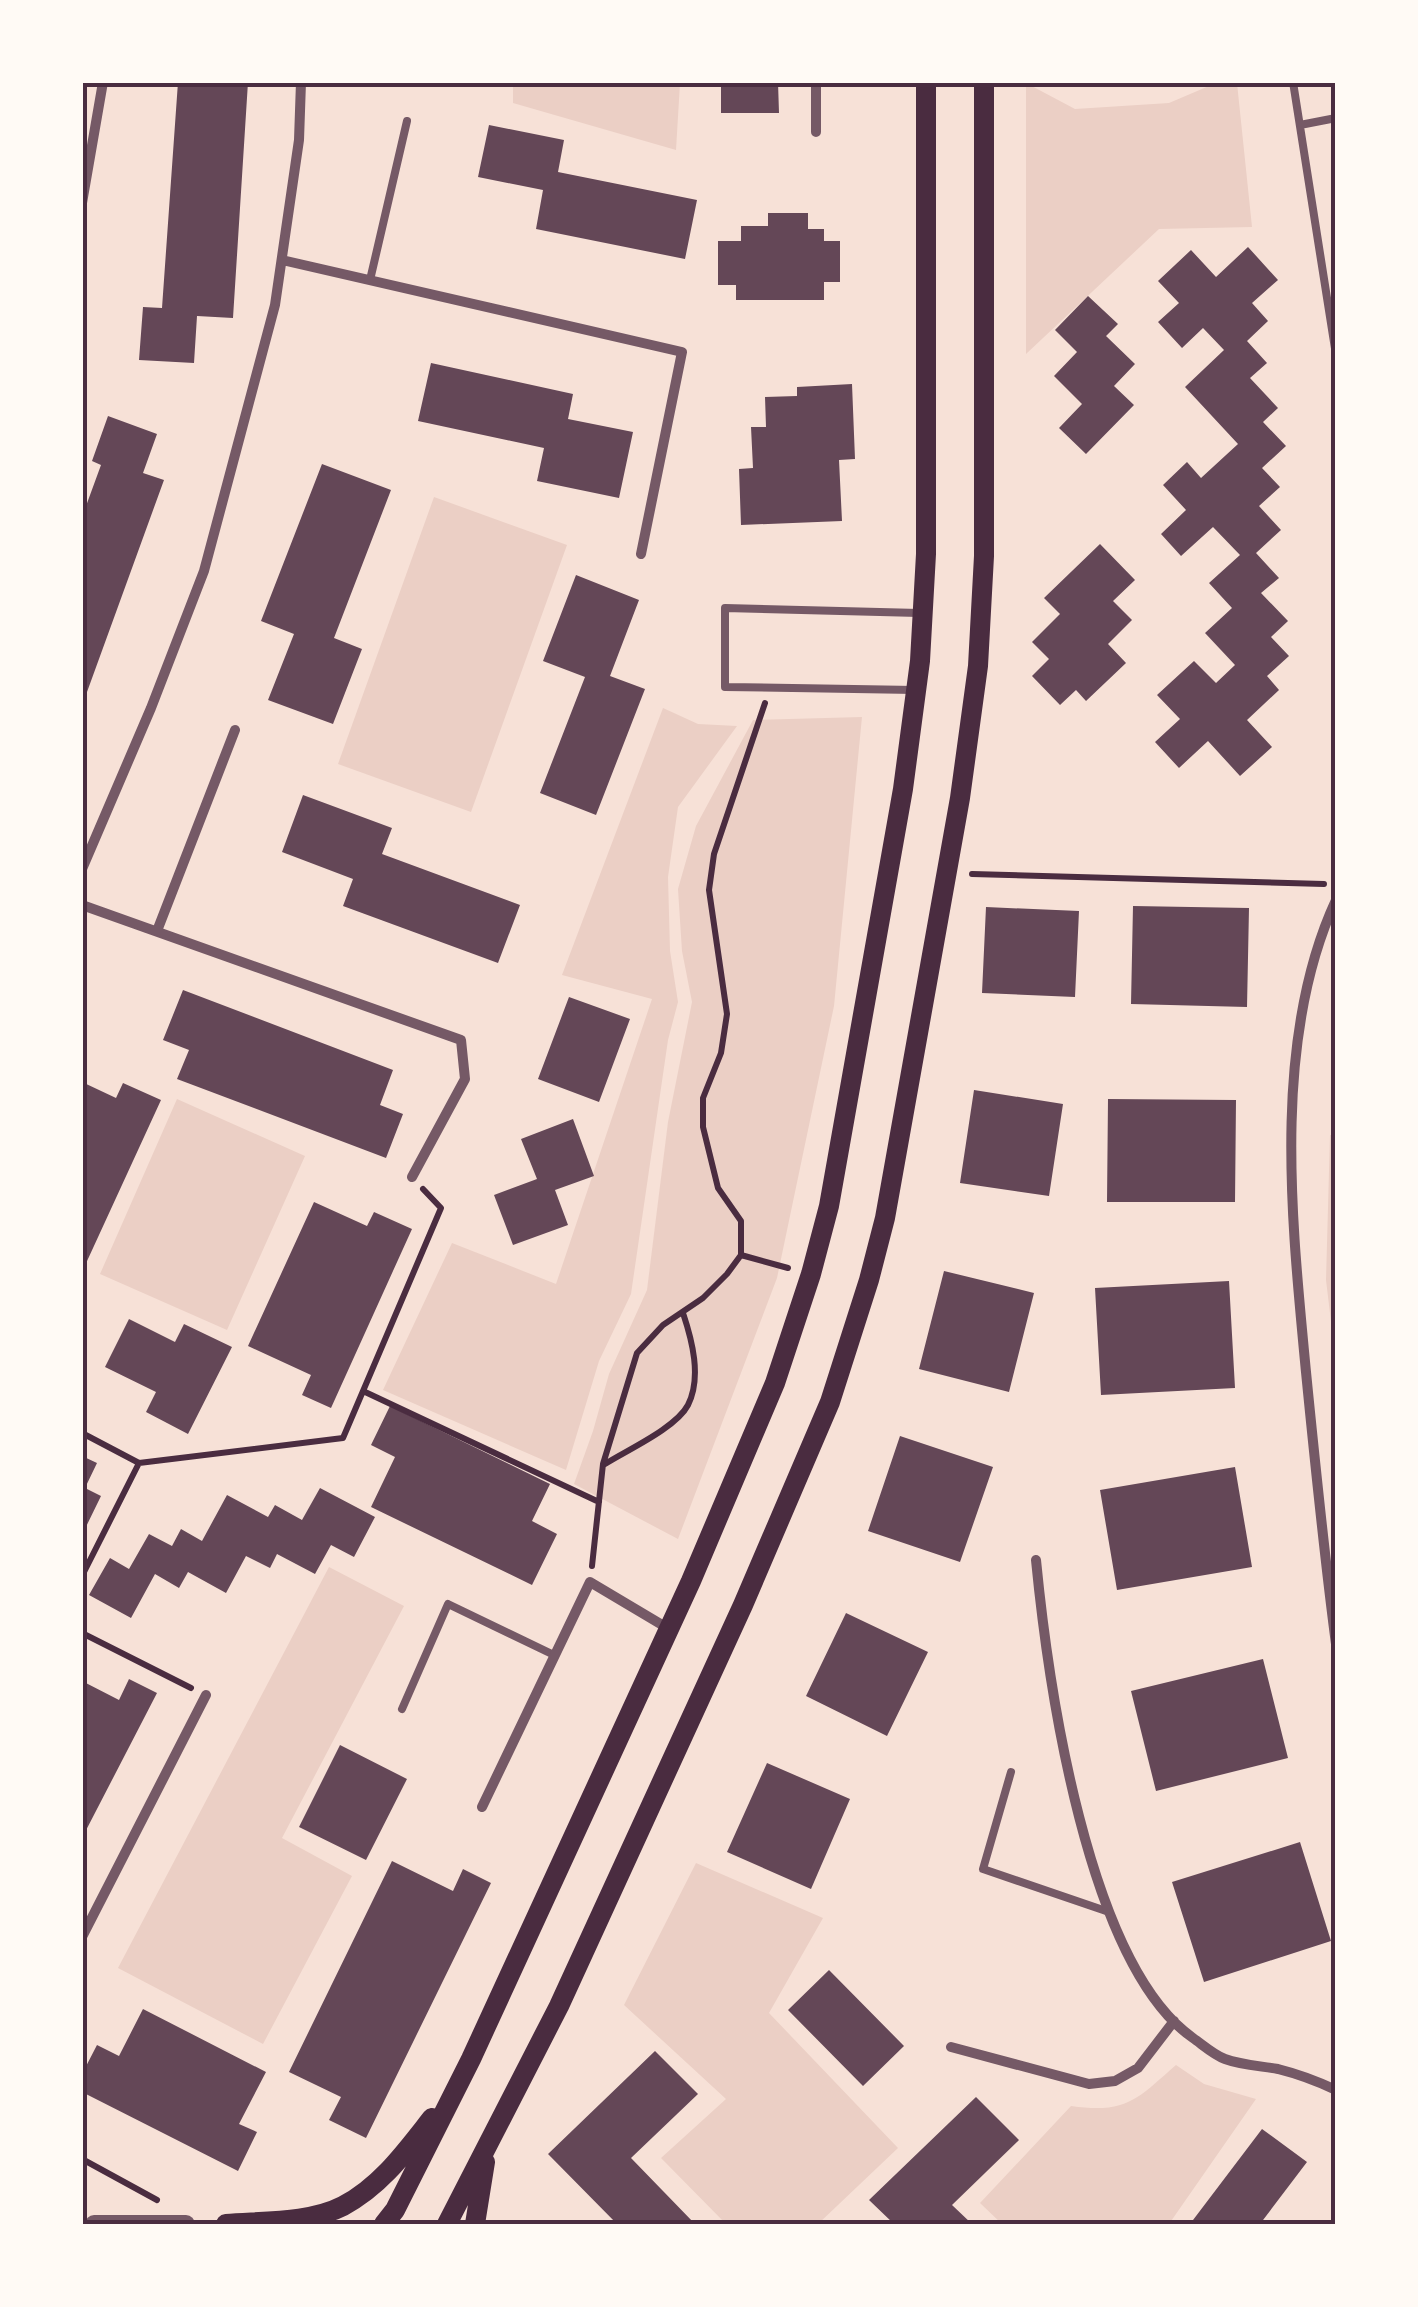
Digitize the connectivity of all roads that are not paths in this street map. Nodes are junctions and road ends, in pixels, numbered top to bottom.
1 (102, 82) edge
2 (301, 82) edge
3 (816, 82) edge
4 (926, 82) edge
5 (984, 82) edge
6 (1293, 82) edge
7 (1336, 118) edge
8 (407, 121) dead end
9 (1300, 125) junction
10 (816, 132) dead end
11 (82, 203) edge
12 (282, 260) junction
13 (370, 280) junction
14 (1336, 355) edge
15 (641, 554) dead end
16 (923, 613) junction
17 (917, 690) junction
18 (235, 730) dead end
19 (82, 869) edge
20 (1336, 900) edge
21 (82, 905) edge
22 (1331, 929) edge
23 (157, 931) junction
24 (412, 1177) road end
25 (1036, 1560) dead end
26 (669, 1629) junction
27 (1336, 1644) edge
28 (554, 1655) junction
29 (206, 1695) road end
30 (402, 1709) dead end
31 (1011, 1772) dead end
32 (482, 1807) dead end
33 (1109, 1912) junction
34 (82, 1938) edge
35 (1174, 2021) junction
36 (951, 2047) dead end
37 (458, 2085) junction
38 (1336, 2090) edge
39 (488, 2146) junction
40 (94, 2224) edge
41 (186, 2224) edge
42 (226, 2224) edge
43 (384, 2224) edge
44 (448, 2224) edge
45 (475, 2224) edge

1 - 11 street
2 - 12 street
3 - 10 street
4 - 16 main road
5 - 39 main road
6 - 9 lane
7 - 9 lane
8 - 13 lane
9 - 14 lane
12 - 13 street
12 - 19 street
13 - 15 street
16 - 17 main road
16 - 17 lane
17 - 26 main road
18 - 23 street
20 - 22 street
21 - 23 street
22 - 27 street
23 - 24 street
25 - 33 street
26 - 28 street
26 - 37 main road
28 - 30 lane
28 - 32 street
29 - 34 street
31 - 33 lane
33 - 35 street
35 - 36 street
35 - 38 street
37 - 42 main road
37 - 43 main road
39 - 44 main road
39 - 45 main road
40 - 41 street

